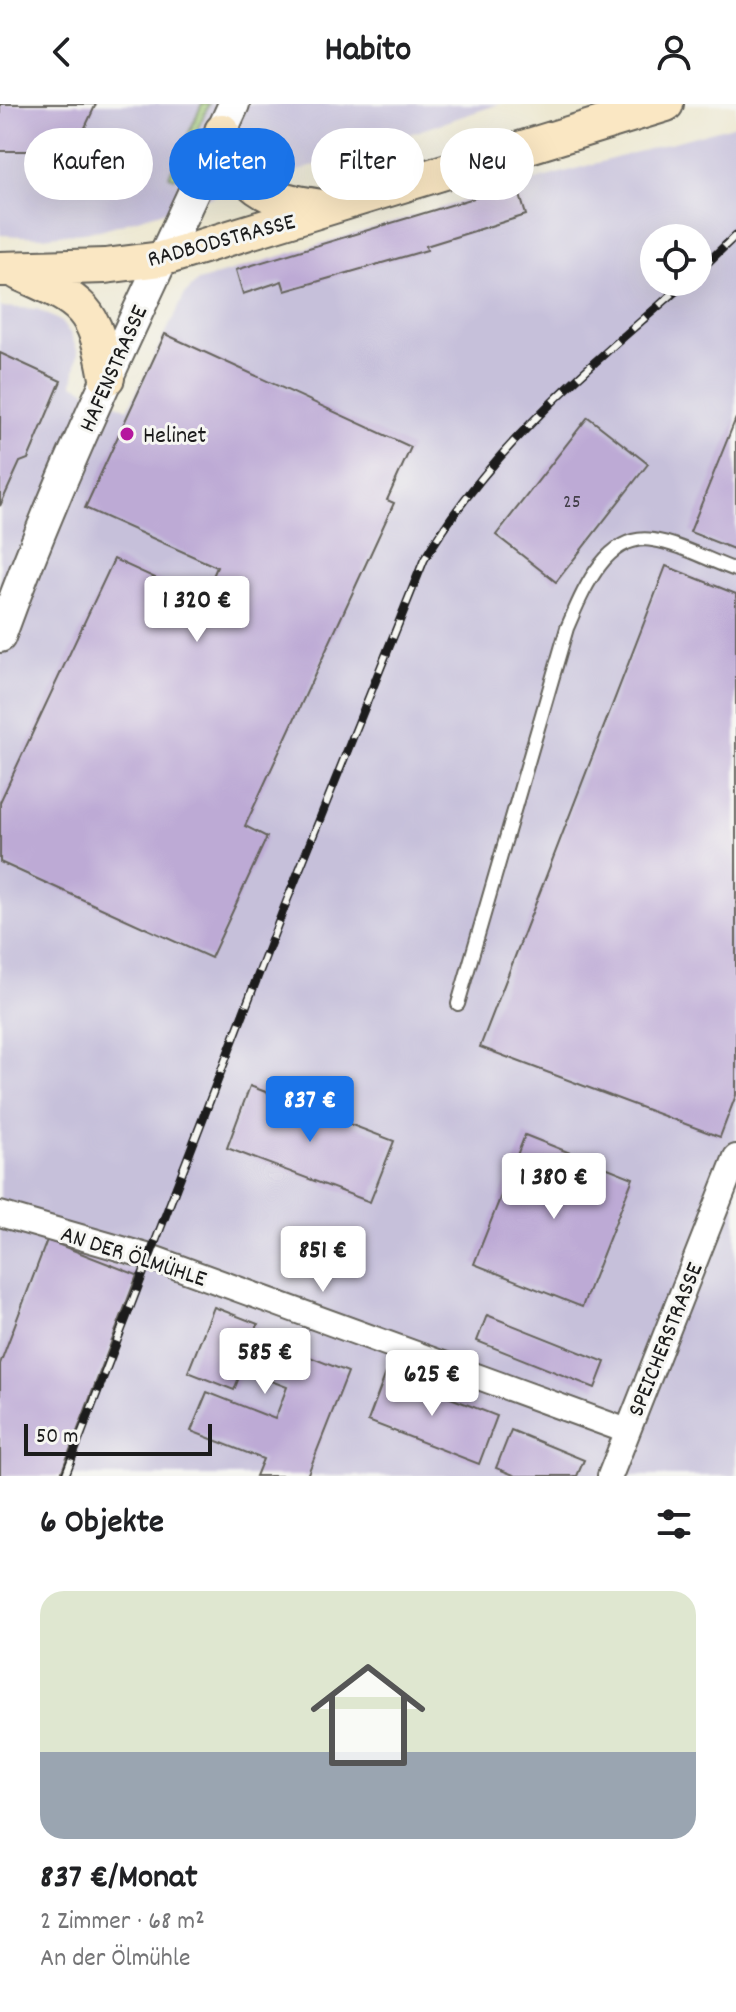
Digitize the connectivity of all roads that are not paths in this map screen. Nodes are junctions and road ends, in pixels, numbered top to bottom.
1 (666, 104) edge
2 (228, 118) edge
3 (331, 208) junction
4 (161, 259) junction
5 (6, 269) edge
6 (107, 378) junction
7 (736, 570) edge
8 (0, 637) edge
9 (458, 1004) dead end
10 (736, 1157) edge
11 (0, 1214) edge
12 (627, 1431) junction
13 (610, 1476) edge

1 - 3 main road, RADBODSTRASSE
2 - 3 main road
2 - 4 street, HAFENSTRASSE
3 - 4 main road, RADBODSTRASSE
4 - 5 main road, RADBODSTRASSE
4 - 6 street, HAFENSTRASSE
5 - 6 main road
6 - 8 street, HAFENSTRASSE
7 - 9 lane
10 - 12 street, SPEICHERSTRASSE
11 - 12 street, AN DER ÖLMÜHLE
12 - 13 street, SPEICHERSTRASSE

